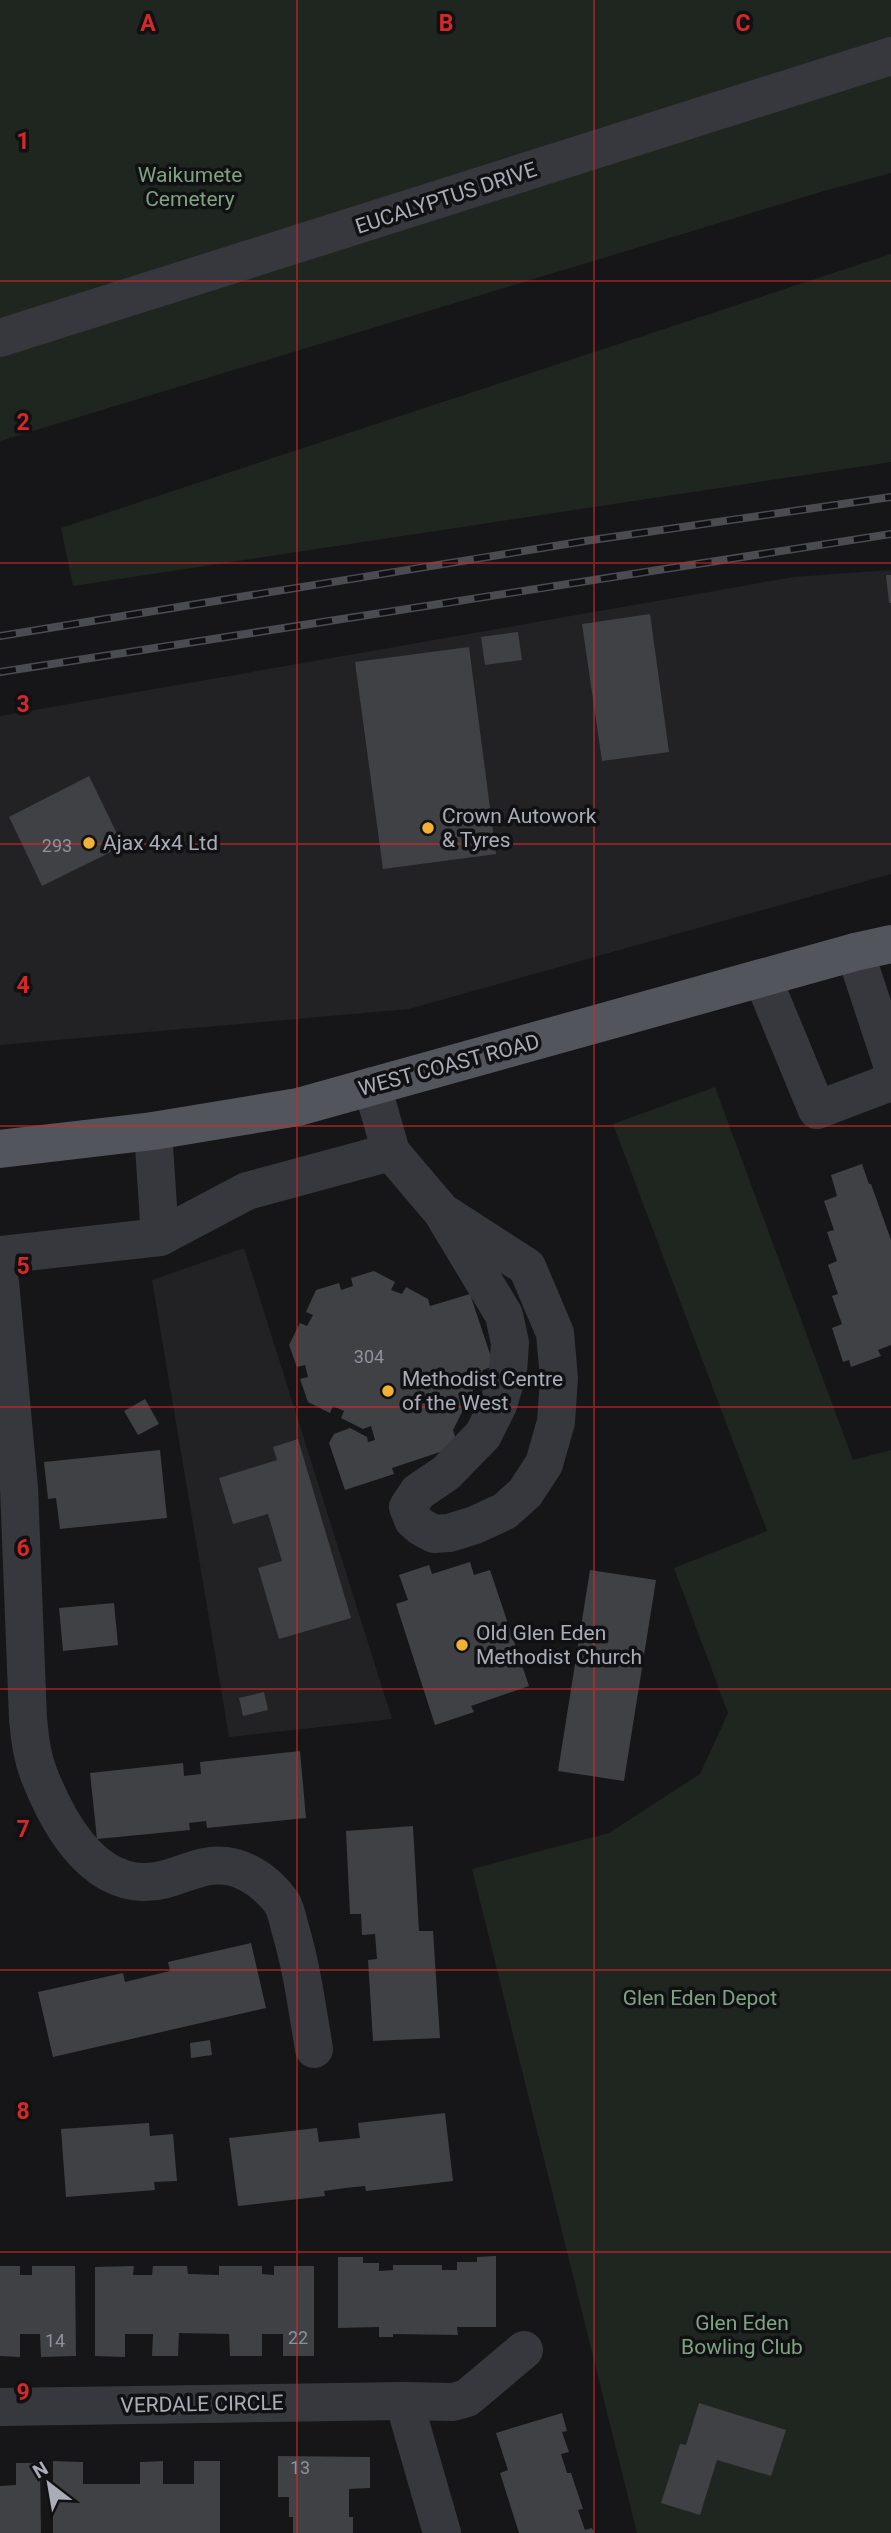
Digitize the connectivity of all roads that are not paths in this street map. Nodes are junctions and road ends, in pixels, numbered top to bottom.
1 (891, 56) edge
2 (0, 338) edge
3 (873, 948) edge
4 (763, 979) junction
5 (891, 1061) edge
6 (891, 1082) edge
7 (372, 1086) junction
8 (153, 1131) junction
9 (0, 1149) edge
10 (391, 1152) junction
11 (442, 1212) junction
12 (160, 1237) junction
13 (0, 1255) edge
14 (0, 1282) edge
15 (314, 2049) dead end
16 (524, 2350) dead end
17 (404, 2401) junction
18 (0, 2407) edge
19 (442, 2533) edge

1 - 2 street, EUCALYPTUS DRIVE
3 - 4 main road, WEST COAST ROAD
3 - 5 street
4 - 6 street
4 - 7 main road, WEST COAST ROAD
7 - 8 main road, WEST COAST ROAD
7 - 10 street
8 - 9 main road, WEST COAST ROAD
8 - 12 street
10 - 11 street
10 - 12 street
11 - 11 street
12 - 13 street
14 - 15 street
16 - 17 street, VERDALE CIRCLE
17 - 18 street, VERDALE CIRCLE
17 - 19 street

